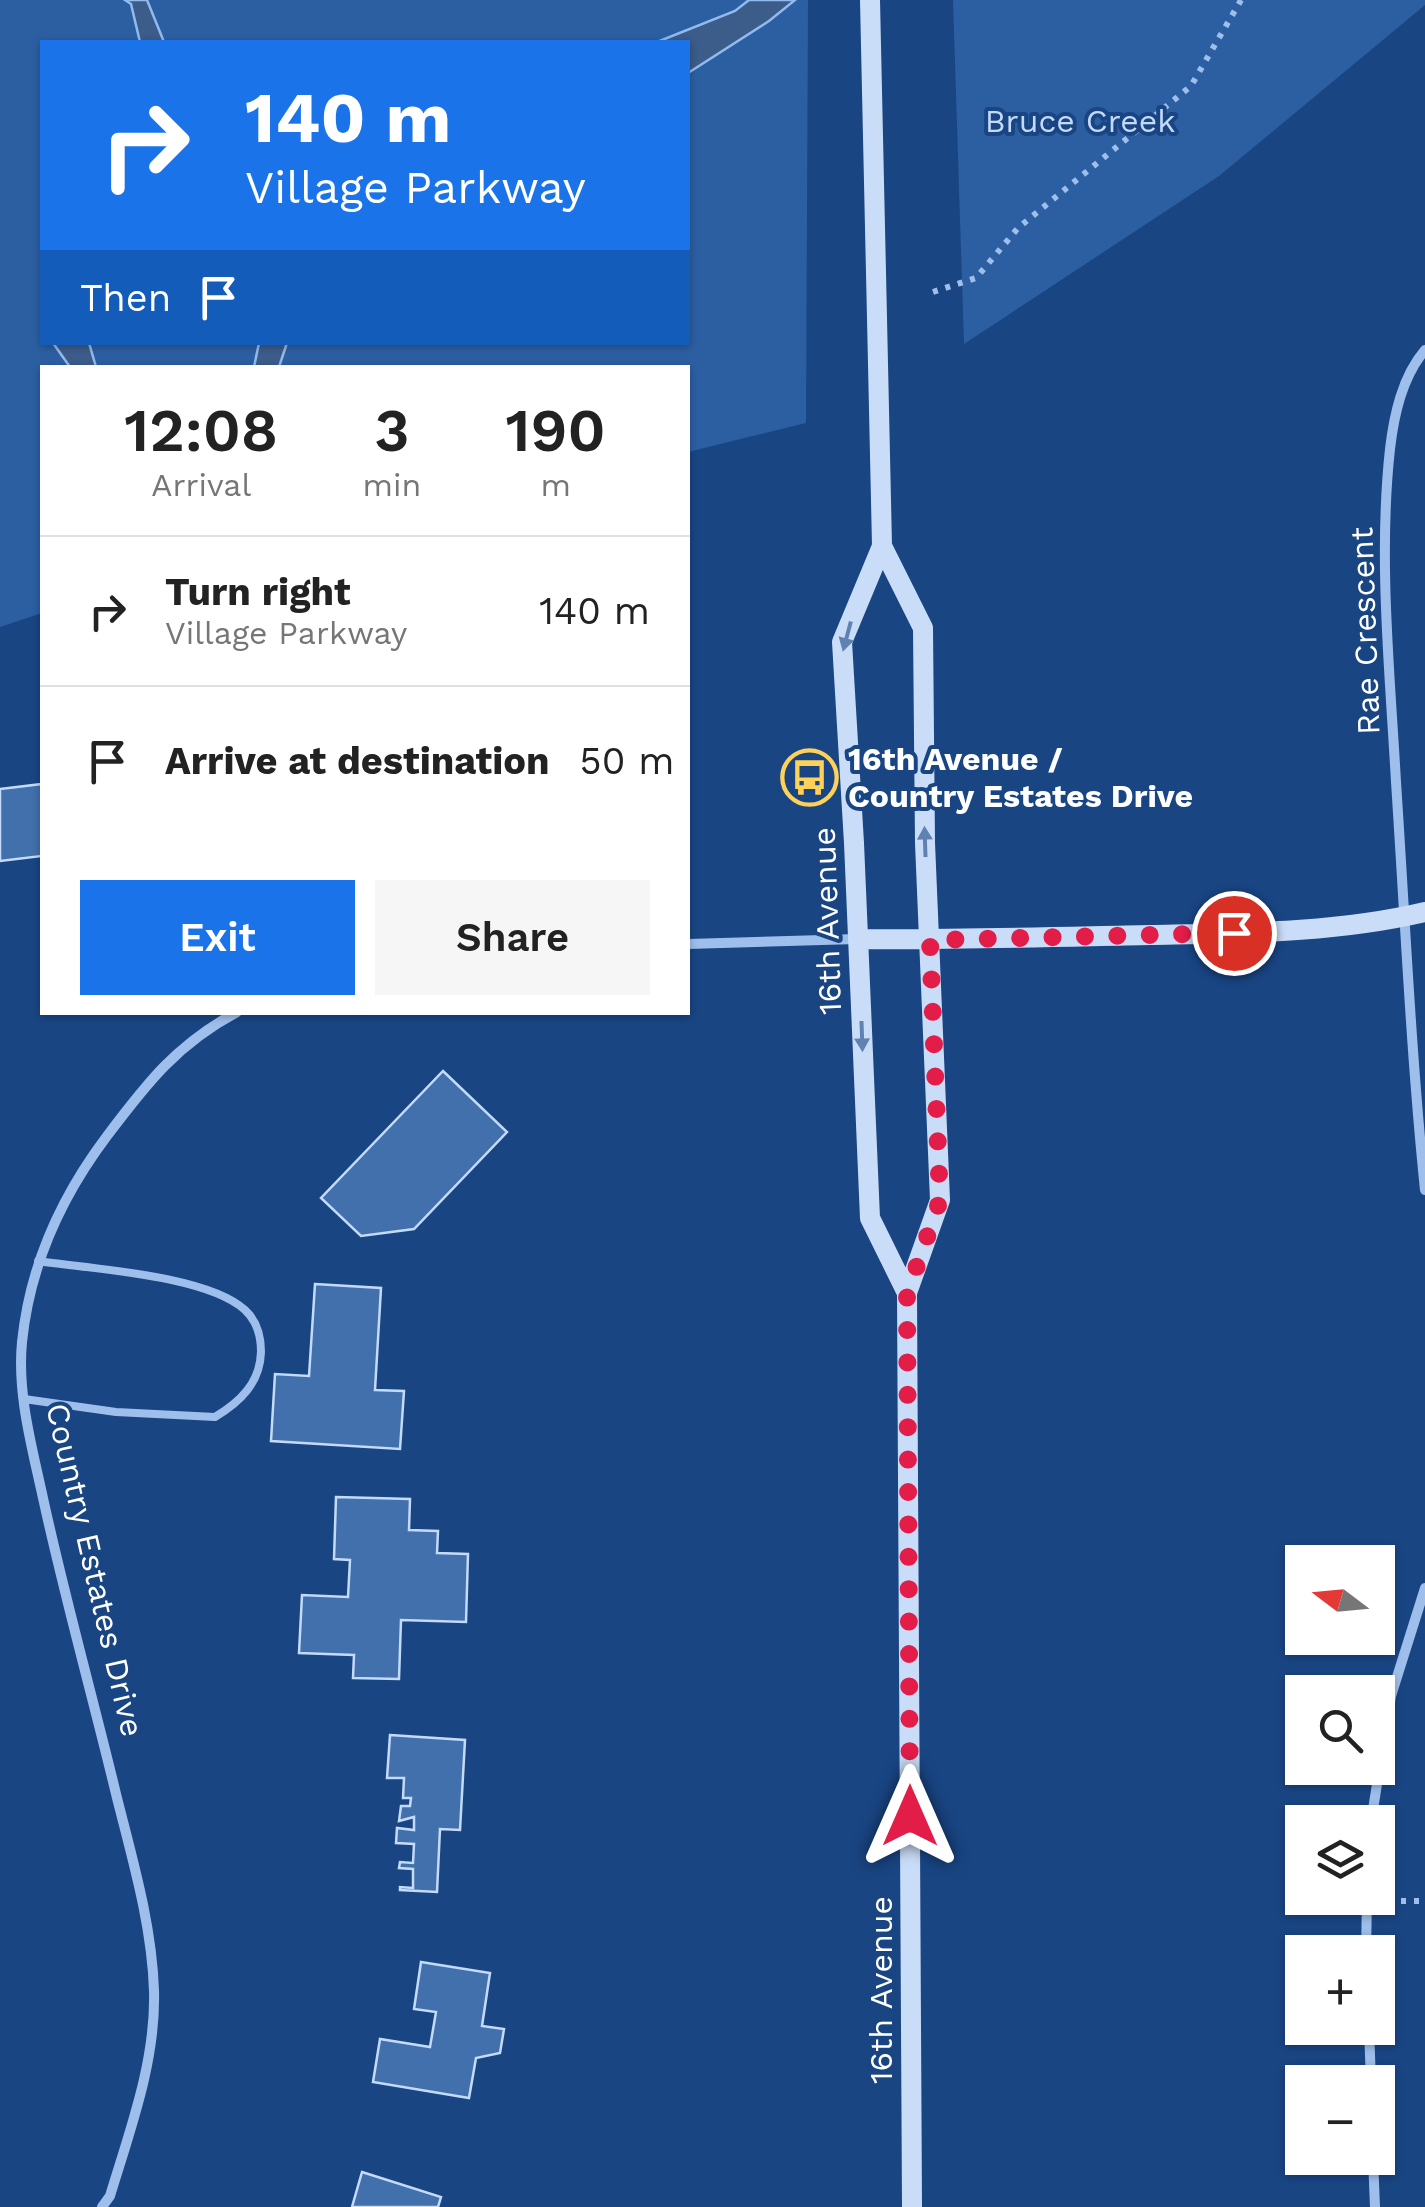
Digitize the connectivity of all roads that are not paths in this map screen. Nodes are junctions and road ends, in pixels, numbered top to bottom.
1 (870, 0) edge
2 (1425, 350) edge
3 (882, 546) junction
4 (1415, 914) edge
5 (858, 939) junction
6 (930, 940) junction
7 (690, 944) edge
8 (230, 1015) edge
9 (1425, 1190) edge
10 (38, 1261) junction
11 (907, 1294) junction
12 (24, 1399) junction
13 (1425, 1588) edge
14 (1372, 1805) edge
15 (1374, 2175) edge
16 (102, 2207) edge
17 (912, 2207) edge
18 (1375, 2207) edge

1 - 3 main road, 16th Avenue
2 - 4 street, Rae Crescent
3 -> 5 main road, 16th Avenue
6 -> 3 main road, 16th Avenue
4 - 6 main road
4 - 9 street, Rae Crescent
5 - 6 main road
5 - 7 street
5 -> 11 main road, 16th Avenue
6 - 11 main road, 16th Avenue
8 - 10 street, Country Estates Drive
10 - 12 street, Country Estates Drive
10 - 12 lane
11 - 17 main road, 16th Avenue
12 - 16 street, Country Estates Drive
13 - 14 street
15 - 18 street

